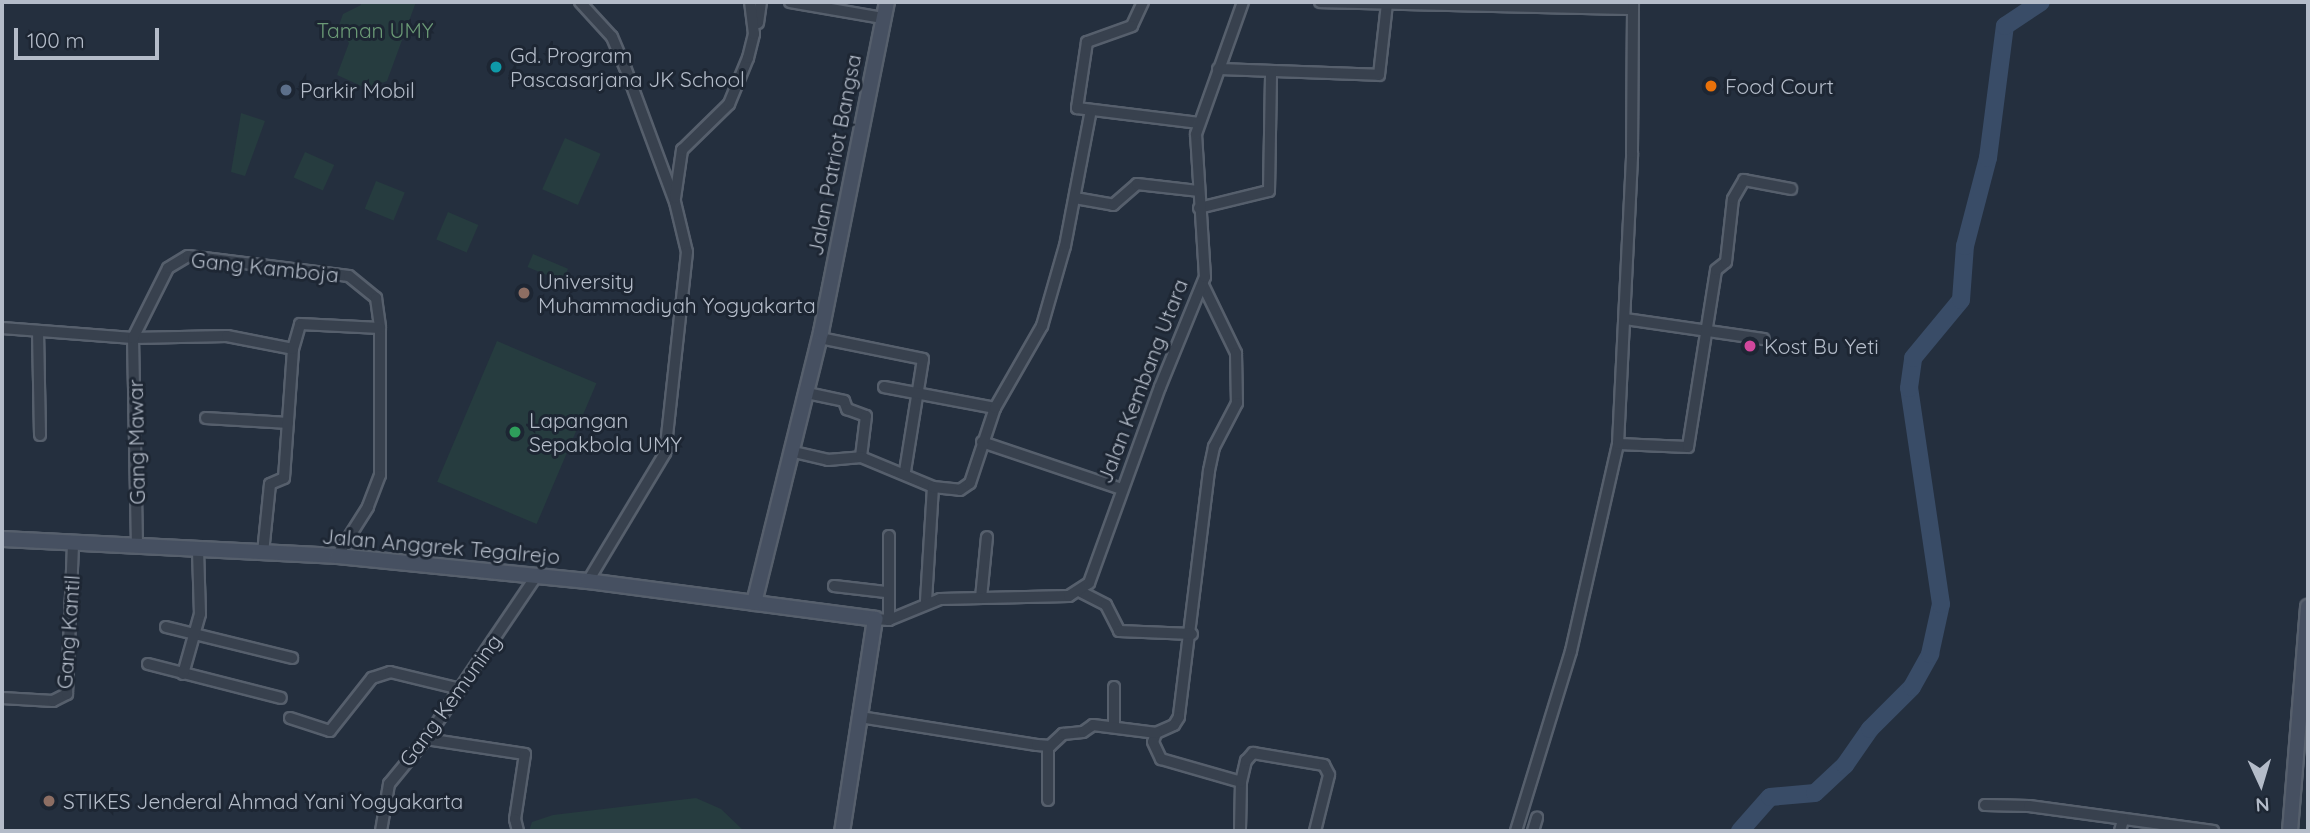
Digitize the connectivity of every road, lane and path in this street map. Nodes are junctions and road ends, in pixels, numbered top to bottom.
1 (580, 2) edge
2 (750, 2) edge
3 (761, 2) edge
4 (790, 2) edge
5 (887, 2) edge
6 (1143, 2) edge
7 (1243, 2) edge
8 (1320, 2) edge
9 (1387, 4) junction
10 (1633, 5) edge
11 (883, 18) junction
12 (754, 34) junction
13 (1217, 69) junction
14 (1270, 72) junction
15 (1091, 110) junction
16 (1199, 123) junction
17 (1789, 188) dead end
18 (1198, 191) junction
19 (1075, 198) junction
20 (675, 202) junction
21 (1199, 208) junction
22 (1203, 285) junction
23 (1625, 319) junction
24 (2, 328) edge
25 (380, 328) junction
26 (38, 331) junction
27 (1706, 331) junction
28 (133, 338) junction
29 (820, 338) junction
30 (1764, 339) dead end
31 (293, 349) junction
32 (884, 387) dead end
33 (807, 393) junction
34 (919, 394) junction
35 (995, 408) junction
36 (206, 418) dead end
37 (288, 423) junction
38 (40, 435) dead end
39 (982, 442) junction
40 (1618, 444) junction
41 (794, 452) junction
42 (860, 457) junction
43 (905, 471) junction
44 (933, 487) junction
45 (1122, 488) junction
46 (889, 536) dead end
47 (987, 537) dead end
48 (2, 539) edge
49 (74, 544) junction
50 (137, 546) junction
51 (198, 550) junction
52 (264, 553) junction
53 (337, 556) junction
54 (537, 575) junction
55 (587, 581) junction
56 (834, 586) dead end
57 (887, 592) junction
58 (1081, 592) junction
59 (981, 598) junction
60 (926, 601) junction
61 (754, 603) junction
62 (2308, 607) edge
63 (882, 619) junction
64 (166, 627) dead end
65 (195, 632) junction
66 (1192, 634) junction
67 (292, 657) dead end
68 (148, 664) dead end
69 (183, 674) junction
70 (1114, 688) dead end
71 (461, 689) junction
72 (2, 698) edge
73 (281, 698) dead end
74 (860, 717) junction
75 (290, 718) dead end
76 (1114, 726) junction
77 (1156, 733) junction
78 (426, 739) junction
79 (1048, 746) junction
80 (1241, 782) junction
81 (1048, 800) dead end
82 (1985, 805) dead end
83 (1537, 818) dead end
84 (2122, 826) edge
85 (381, 831) edge
86 (518, 831) edge
87 (842, 831) edge
88 (1240, 831) edge
89 (1315, 831) edge
90 (1516, 831) edge
91 (1533, 831) edge
92 (2213, 831) edge
93 (2290, 831) edge

1 - 20 street
2 - 12 street
3 - 12 street
4 - 11 street
5 - 11 street, Jalan Patriot Bangsa
6 - 15 street
7 - 13 street, Jalan Kembang Utara
8 - 9 street
9 - 10 street
9 - 14 street
10 - 23 street
11 - 29 street, Jalan Patriot Bangsa
12 - 20 street
13 - 14 street
13 - 16 street, Jalan Kembang Utara
14 - 21 street
15 - 16 street
15 - 19 street
16 - 18 street, Jalan Kembang Utara
17 - 27 street
18 - 19 street
18 - 21 street, Jalan Kembang Utara
19 - 35 street
20 - 55 street
21 - 22 street, Jalan Kembang Utara
22 - 45 street, Jalan Kembang Utara
22 - 66 street
23 - 27 street
23 - 40 street
24 - 26 street
25 - 28 street, Gang Kamboja
25 - 31 street
25 - 53 street, Gang Kamboja
26 - 28 street
26 - 38 street
27 - 30 street
27 - 40 street
28 - 31 street
28 - 50 street, Gang Mawar
29 - 33 street, Jalan Patriot Bangsa
29 - 34 street
31 - 37 street
32 - 34 street
33 - 41 street, Jalan Patriot Bangsa
33 - 42 street
34 - 35 street
34 - 43 street
35 - 39 street
36 - 37 street
37 - 52 street
39 - 44 street
39 - 45 street
40 - 90 street
41 - 42 street
41 - 61 street, Jalan Patriot Bangsa
42 - 43 street
43 - 44 street
44 - 60 street
45 - 58 street, Jalan Kembang Utara
46 - 57 street
47 - 59 street
48 - 49 street, Jalan Anggrek Tegalrejo
49 - 50 street, Jalan Anggrek Tegalrejo
49 - 72 street, Gang Kantil
50 - 51 street, Jalan Anggrek Tegalrejo
51 - 52 street, Jalan Anggrek Tegalrejo
51 - 65 street
52 - 53 street, Jalan Anggrek Tegalrejo
53 - 54 street, Jalan Anggrek Tegalrejo
54 - 55 street, Jalan Anggrek Tegalrejo
54 - 71 street, Gang Kemuning
55 - 61 street, Jalan Anggrek Tegalrejo
56 - 57 street
57 - 63 street
58 - 59 street
58 - 66 street
59 - 60 street
60 - 63 street
61 - 63 street, Jalan Anggrek Tegalrejo
62 - 93 street
63 - 74 street
64 - 65 street
65 - 67 street
65 - 69 street
66 - 77 street
68 - 69 street
69 - 73 street
70 - 76 street
71 - 75 street
71 - 78 street, Gang Kemuning
74 - 79 street
74 - 87 street
76 - 77 street
76 - 79 street
77 - 80 street
78 - 85 street, Gang Kemuning
78 - 86 street
79 - 81 street
80 - 88 street
80 - 89 street
82 - 84 street
83 - 91 street
84 - 92 street

